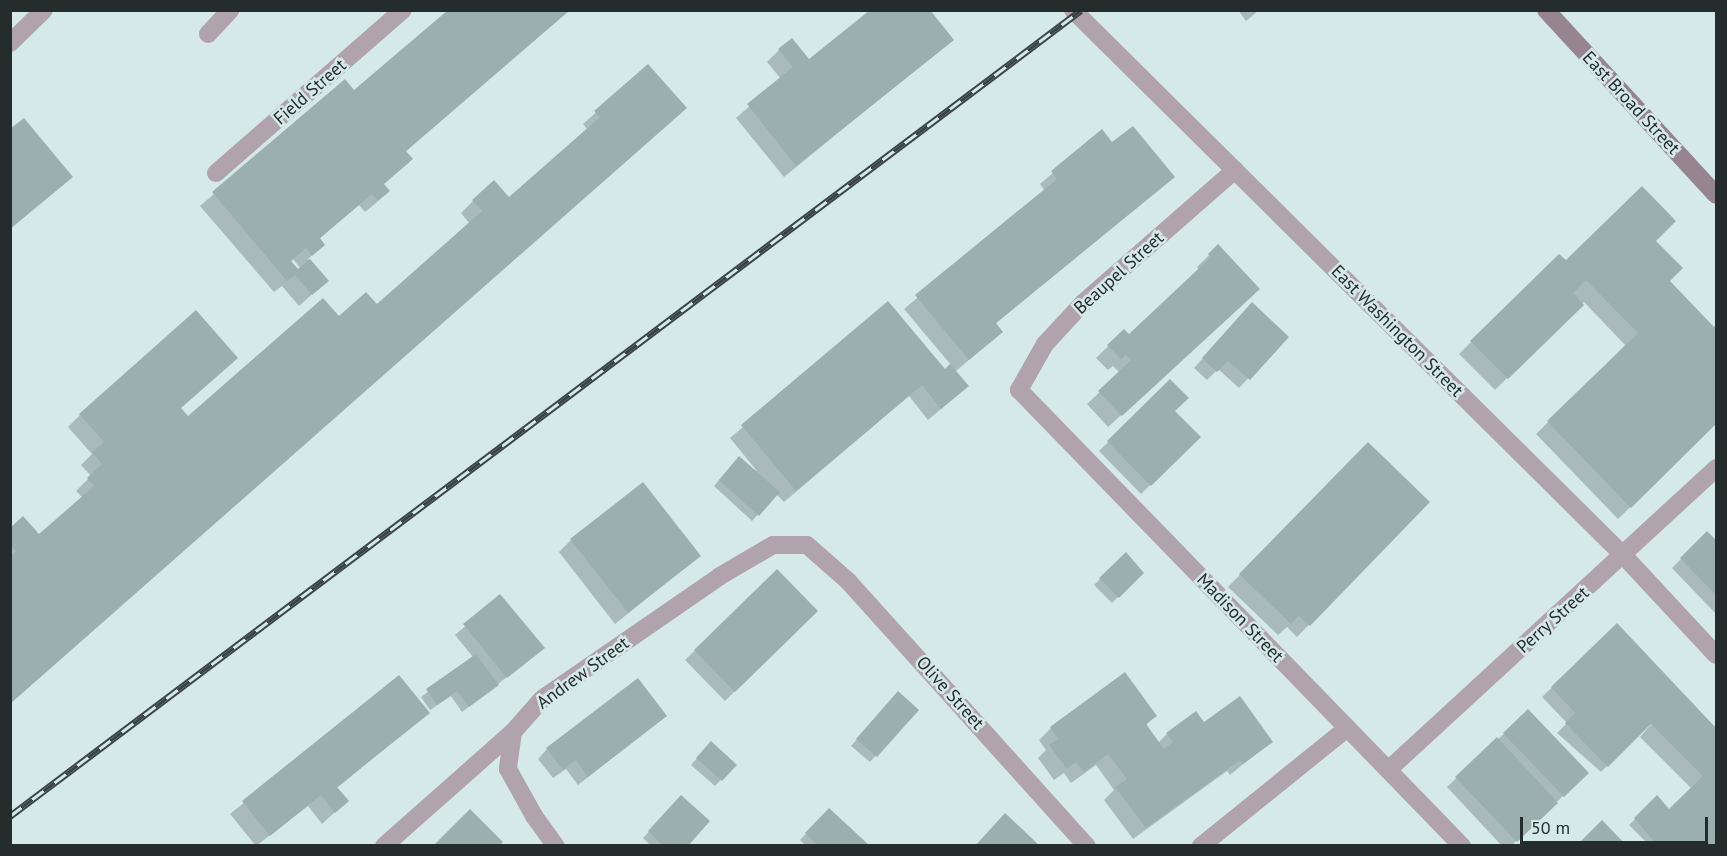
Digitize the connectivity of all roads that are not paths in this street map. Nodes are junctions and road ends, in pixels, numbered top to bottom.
1 (44, 10) edge
2 (230, 10) edge
3 (403, 10) edge
4 (1074, 10) edge
5 (1546, 10) edge
6 (208, 34) dead end
7 (10, 43) edge
8 (1235, 170) junction
9 (216, 172) dead end
10 (1716, 195) edge
11 (1019, 390) joint
12 (1716, 468) edge
13 (807, 545) joint
14 (1624, 556) junction
15 (1716, 655) edge
16 (1347, 728) junction
17 (513, 732) junction
18 (1388, 770) junction
19 (384, 846) edge
20 (556, 846) edge
21 (1088, 846) edge
22 (1201, 846) edge
23 (1462, 846) edge

1 - 7 street
2 - 6 street
3 - 9 street, Field Street
4 - 8 street, East Washington Street
5 - 10 street, East Broad Street
8 - 11 street, Beaupel Street
8 - 14 street, East Washington Street
11 - 16 street, Madison Street
12 - 14 street, Perry Street
13 - 17 street, Andrew Street
13 - 21 street, Olive Street
14 - 15 street, East Washington Street
14 - 18 street, Perry Street
16 - 18 street, Madison Street
16 - 22 street
17 - 19 street, Andrew Street
17 - 20 street
18 - 23 street, Madison Street

